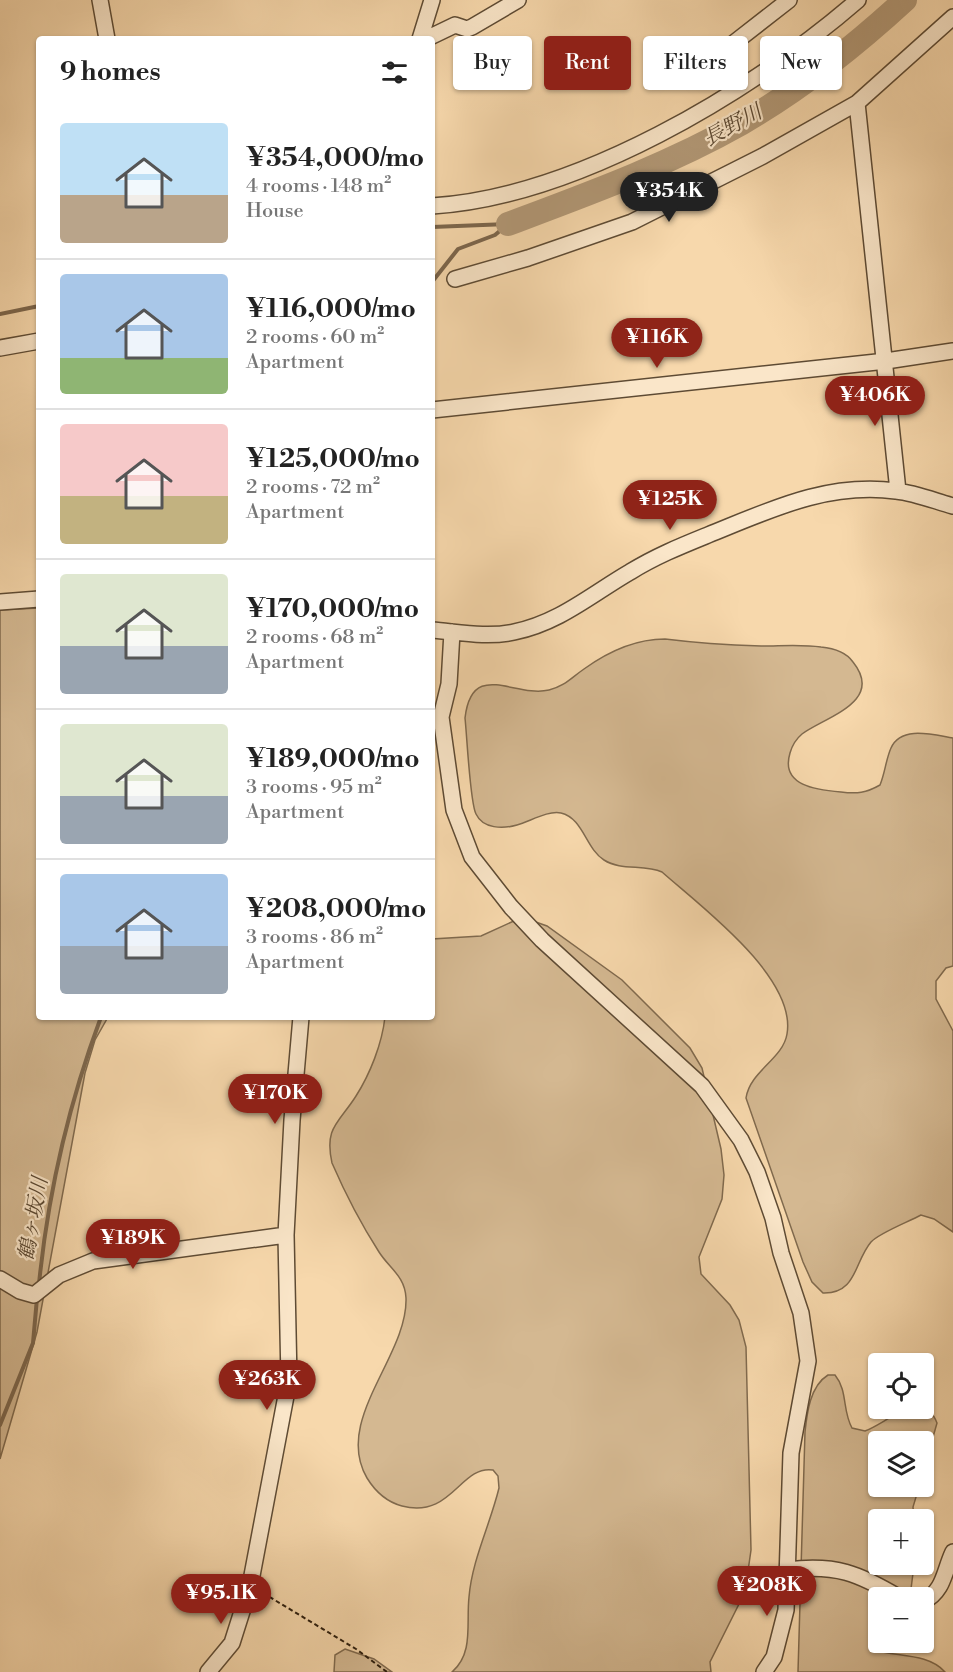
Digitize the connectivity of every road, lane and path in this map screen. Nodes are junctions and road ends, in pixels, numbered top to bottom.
1 (100, 0) edge
2 (432, 0) edge
3 (518, 0) edge
4 (789, 0) edge
5 (858, 0) edge
6 (953, 17) edge
7 (106, 36) edge
8 (422, 36) edge
9 (432, 36) edge
10 (743, 36) edge
11 (748, 80) edge
12 (732, 90) edge
13 (857, 103) junction
14 (435, 206) edge
15 (454, 279) dead end
16 (36, 342) edge
17 (0, 348) edge
18 (953, 351) edge
19 (886, 361) junction
20 (435, 410) edge
21 (898, 491) junction
22 (953, 506) edge
23 (36, 599) edge
24 (0, 602) edge
25 (435, 630) edge
26 (452, 632) junction
27 (301, 1020) edge
28 (286, 1235) junction
29 (0, 1279) edge
30 (953, 1552) edge
31 (787, 1570) junction
32 (250, 1586) junction
33 (881, 1587) edge
34 (934, 1595) edge
35 (208, 1672) edge
36 (387, 1672) edge
37 (764, 1672) edge

1 - 7 street
2 - 8 street
3 - 9 street
4 - 10 street
5 - 11 street
6 - 13 street
12 - 14 street
13 - 15 street
13 - 19 street
16 - 17 street
18 - 19 street
19 - 20 street
19 - 21 street
21 - 22 street
21 - 26 street
23 - 24 street
25 - 26 street
26 - 31 street
27 - 28 street
28 - 29 street
28 - 32 street
30 - 34 street
31 - 33 street
31 - 37 street
32 - 35 street
32 - 36 path

